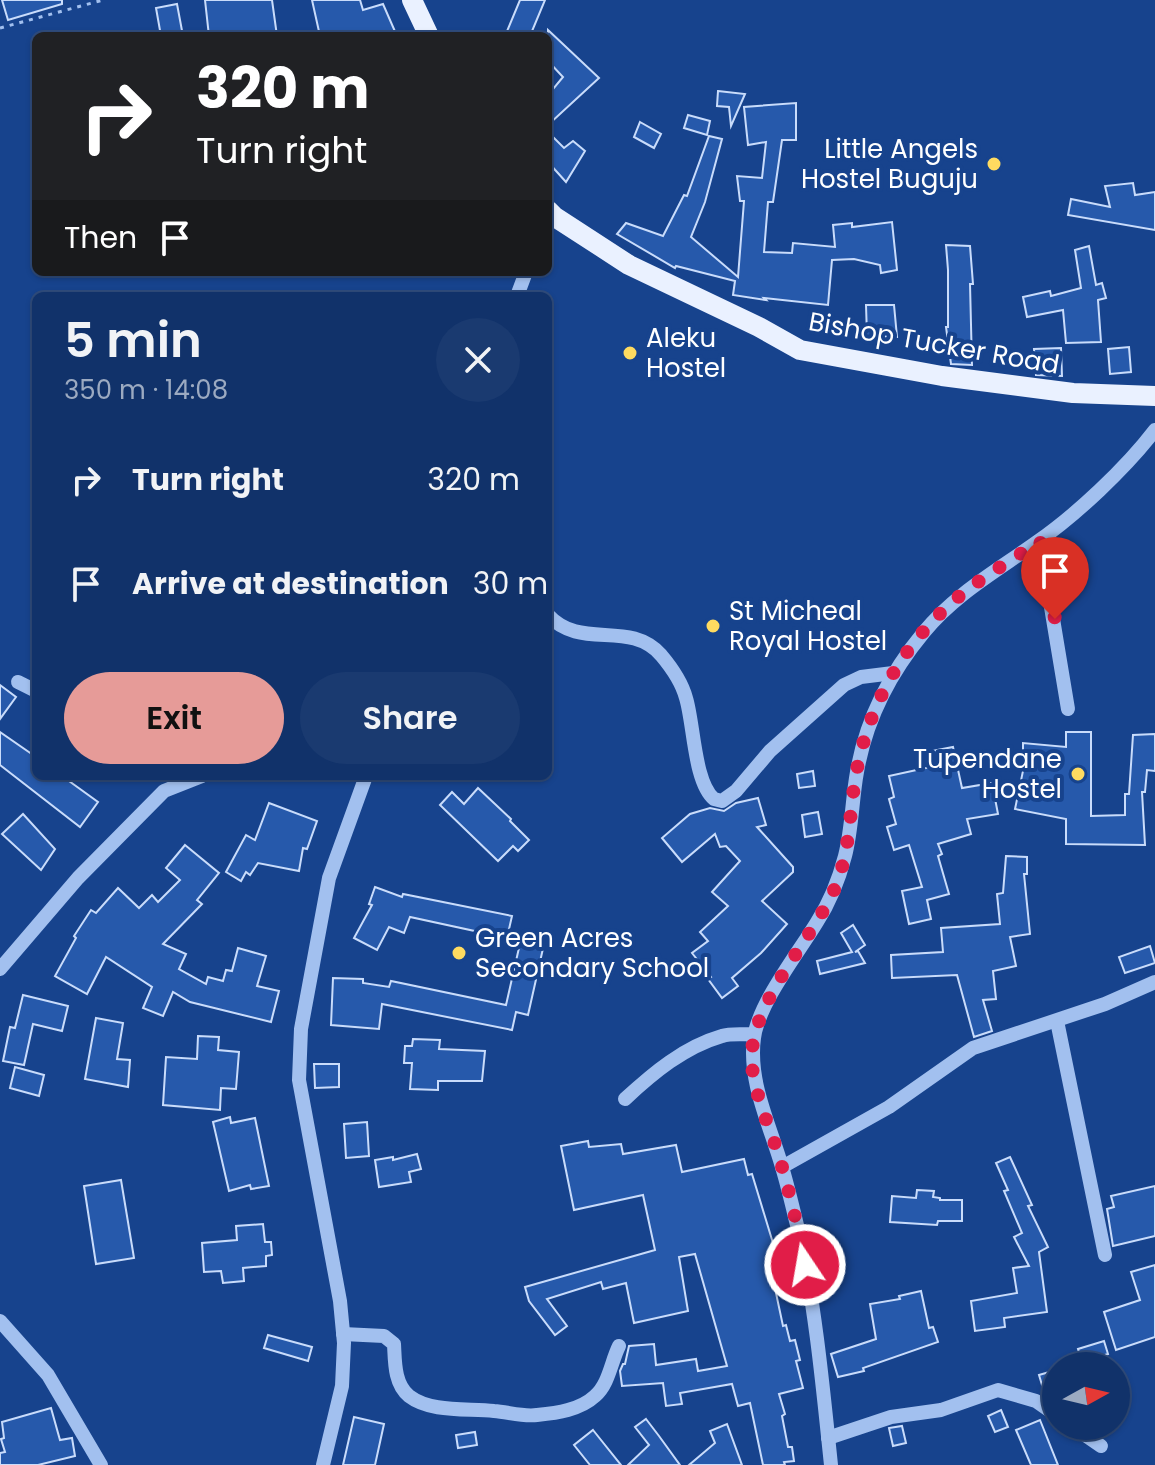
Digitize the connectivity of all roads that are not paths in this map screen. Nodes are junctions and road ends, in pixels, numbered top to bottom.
1 (412, 0) edge
2 (427, 32) edge
3 (552, 220) edge
4 (1155, 396) edge
5 (1155, 430) edge
6 (1040, 541) junction
7 (552, 618) edge
8 (893, 673) junction
9 (18, 682) dead end
10 (32, 689) edge
11 (1068, 709) dead end
12 (191, 780) edge
13 (365, 780) edge
14 (0, 969) edge
15 (1155, 982) edge
16 (1057, 1021) junction
17 (754, 1034) junction
18 (625, 1099) dead end
19 (782, 1167) junction
20 (1105, 1255) dead end
21 (0, 1321) edge
22 (343, 1334) junction
23 (619, 1346) dead end
24 (1042, 1405) edge
25 (828, 1438) junction
26 (1092, 1440) edge
27 (1101, 1446) dead end
28 (101, 1465) edge
29 (323, 1465) edge
30 (831, 1465) edge

1 - 2 main road
3 - 4 main road, Bishop Tucker Road
5 - 6 street
6 - 8 street
6 - 11 street
7 - 8 street
8 - 17 street
9 - 10 street
12 - 14 street
13 - 22 street
15 - 16 street
16 - 19 street
16 - 20 street
17 - 18 street
17 - 19 street
19 - 25 street
21 - 28 street
22 - 23 street
22 - 29 street
24 - 25 street
25 - 30 street
26 - 27 street

